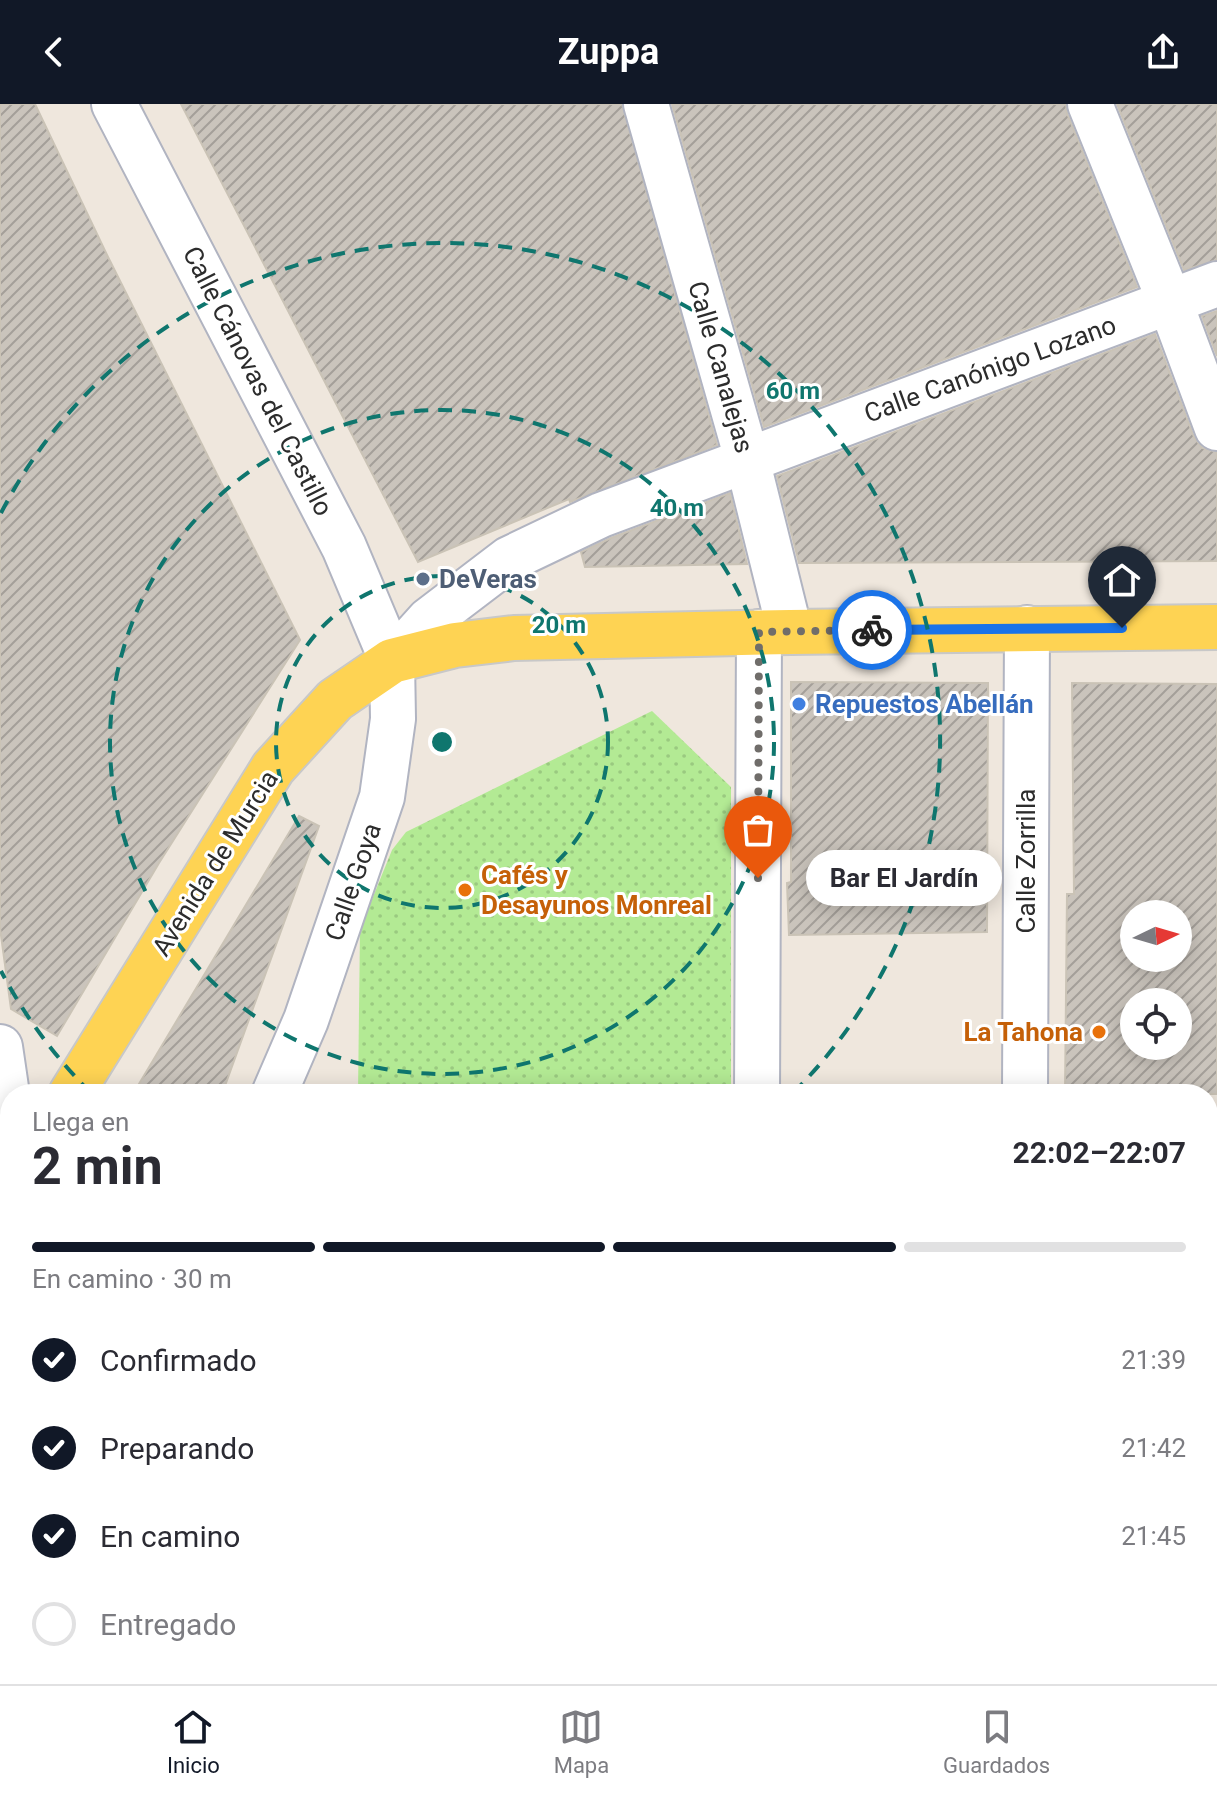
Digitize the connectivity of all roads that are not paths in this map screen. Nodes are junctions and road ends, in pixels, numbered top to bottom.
1 (114, 104) edge
2 (646, 104) edge
3 (1090, 104) edge
4 (1217, 284) edge
5 (1170, 302) junction
6 (1217, 428) edge
7 (747, 459) junction
8 (1217, 627) edge
9 (1027, 628) junction
10 (775, 632) junction
11 (392, 661) junction
12 (306, 1020) junction
13 (0, 1047) edge
14 (5, 1084) edge
15 (77, 1084) edge
16 (278, 1084) edge
17 (309, 1084) edge
18 (757, 1084) edge
19 (1025, 1084) edge

1 - 11 street, Calle Cánovas del Castillo
2 - 7 street, Calle Canalejas
3 - 5 street
4 - 5 street, Calle Canónigo Lozano
5 - 6 street
5 - 7 street, Calle Canónigo Lozano
7 - 10 street, Calle Canalejas
7 - 11 street, Calle Canónigo Lozano
8 - 9 main road
9 - 10 main road
9 - 19 street, Calle Zorrilla
10 - 11 main road
10 - 18 street, Calle Canalejas
11 - 12 street, Calle Goya
11 - 15 main road, Avenida de Murcia
12 - 16 street, Calle Goya
12 - 17 street
13 - 14 street

